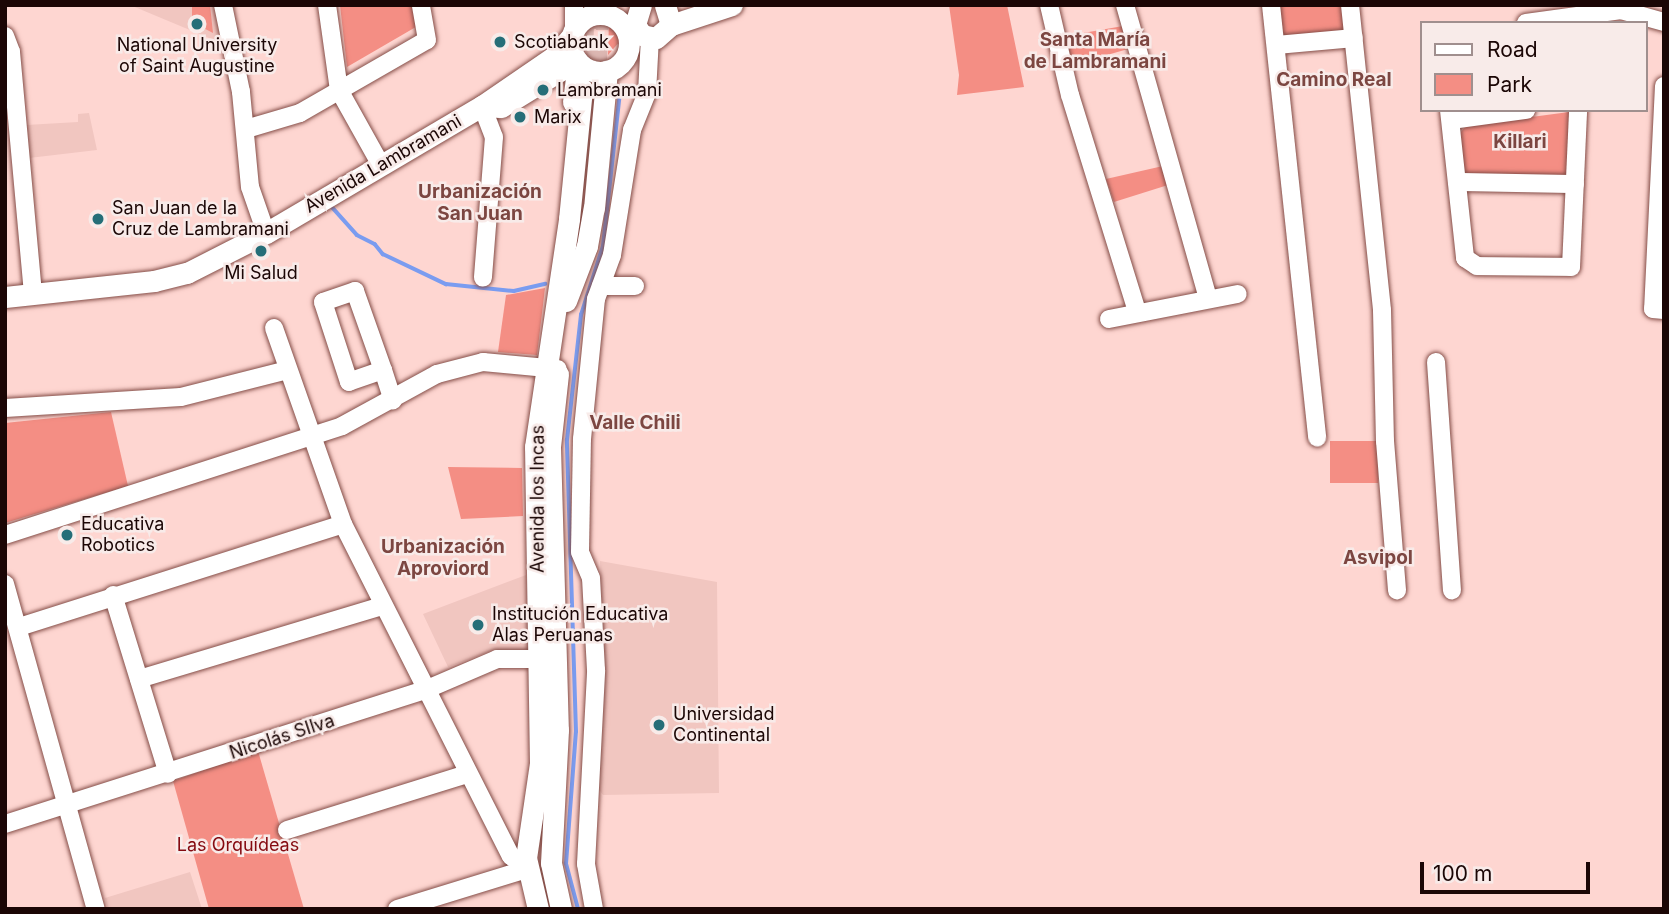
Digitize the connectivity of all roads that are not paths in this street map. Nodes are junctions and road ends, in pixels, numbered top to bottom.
1 (223, 5) edge
2 (327, 5) edge
3 (421, 5) edge
4 (574, 5) edge
5 (639, 5) edge
6 (732, 5) edge
7 (1049, 5) edge
8 (1125, 5) edge
9 (1271, 5) edge
10 (1350, 5) edge
11 (1621, 7) edge
12 (609, 12) edge
13 (1582, 20) edge
14 (1563, 21) edge
15 (1664, 22) edge
16 (653, 32) edge
17 (573, 33) junction
18 (5, 36) edge
19 (1354, 38) junction
20 (1277, 45) junction
21 (577, 61) junction
22 (607, 71) junction
23 (578, 85) junction
24 (1664, 86) edge
25 (339, 90) junction
26 (1663, 102) edge
27 (482, 106) junction
28 (1496, 112) edge
29 (1578, 112) edge
30 (1450, 115) edge
31 (246, 129) junction
32 (1662, 164) edge
33 (381, 165) junction
34 (1457, 182) junction
35 (1575, 184) junction
36 (24, 201) junction
37 (5, 203) edge
38 (266, 233) junction
39 (1660, 253) edge
40 (483, 278) dead end
41 (601, 286) junction
42 (635, 286) dead end
43 (1238, 293) dead end
44 (33, 294) junction
45 (5, 297) edge
46 (1208, 298) junction
47 (560, 302) junction
48 (1664, 310) edge
49 (1137, 311) junction
50 (1109, 319) dead end
51 (274, 328) dead end
52 (1436, 362) dead end
53 (551, 368) junction
54 (288, 370) junction
55 (383, 370) junction
56 (393, 400) junction
57 (5, 408) edge
58 (312, 435) junction
59 (1317, 438) dead end
60 (343, 524) junction
61 (5, 536) edge
62 (5, 583) edge
63 (1452, 590) dead end
64 (1397, 591) dead end
65 (113, 595) junction
66 (383, 606) junction
67 (19, 627) junction
68 (549, 659) junction
69 (139, 680) junction
70 (425, 690) junction
71 (168, 774) junction
72 (467, 774) junction
73 (546, 800) junction
74 (69, 802) junction
75 (5, 824) edge
76 (286, 831) dead end
77 (527, 869) junction
78 (555, 885) junction
79 (535, 900) edge
80 (96, 909) edge
81 (397, 909) edge
82 (561, 909) edge
83 (594, 909) edge

1 - 31 street
2 - 25 street
3 - 25 street
4 - 17 street
5 - 12 main road
5 - 16 main road
6 - 16 main road
7 - 49 street
8 - 46 street
9 - 20 street
10 - 19 street
11 - 13 street
11 - 15 street
12 - 16 main road
12 - 17 main road, Avenida Lambramani
13 - 14 street
16 - 22 main road
16 - 41 street
17 - 21 main road
17 - 27 main road, Avenida Lambramani
18 - 36 street
19 - 20 street
19 - 64 street
20 - 59 street
21 - 22 main road
21 - 23 main road, Avenida Lambramani
22 - 47 main road
23 - 27 main road, Avenida Lambramani
23 - 47 main road, Avenida los Incas
24 - 26 street
25 - 31 street
25 - 33 street
26 - 32 street
27 - 33 main road, Avenida Lambramani
27 - 40 street
28 - 30 street
29 - 35 street
30 - 34 street
31 - 38 street
32 - 39 street
33 - 38 main road, Avenida Lambramani
34 - 35 street
34 - 35 street
36 - 37 street
36 - 44 street
38 - 44 main road, Avenida Lambramani
39 - 48 street
41 - 42 street
41 - 83 street
43 - 46 street
44 - 45 main road, Avenida Lambramani
46 - 49 street
47 - 53 main road, Avenida los Incas
49 - 50 street
51 - 54 street
52 - 63 street
53 - 56 street
53 - 68 main road, Avenida los Incas
54 - 57 street
54 - 58 street
55 - 55 street
55 - 56 street
56 - 58 street
58 - 60 street
58 - 61 street
60 - 65 street
60 - 66 street
62 - 67 street
65 - 67 street
65 - 69 street
66 - 69 street
66 - 70 street
67 - 74 street
68 - 70 street, Nicolás SIlva
68 - 73 main road, Avenida los Incas
69 - 71 street
70 - 71 street, Nicolás SIlva
70 - 72 street
71 - 74 street, Nicolás SIlva
72 - 76 street
72 - 77 street
73 - 77 main road, Avenida los Incas
73 - 78 main road, Avenida los Incas
74 - 75 street, Nicolás SIlva
74 - 80 street
77 - 79 main road, Avenida los Incas
77 - 81 street
78 - 79 main road
78 - 82 main road, Avenida los Incas

